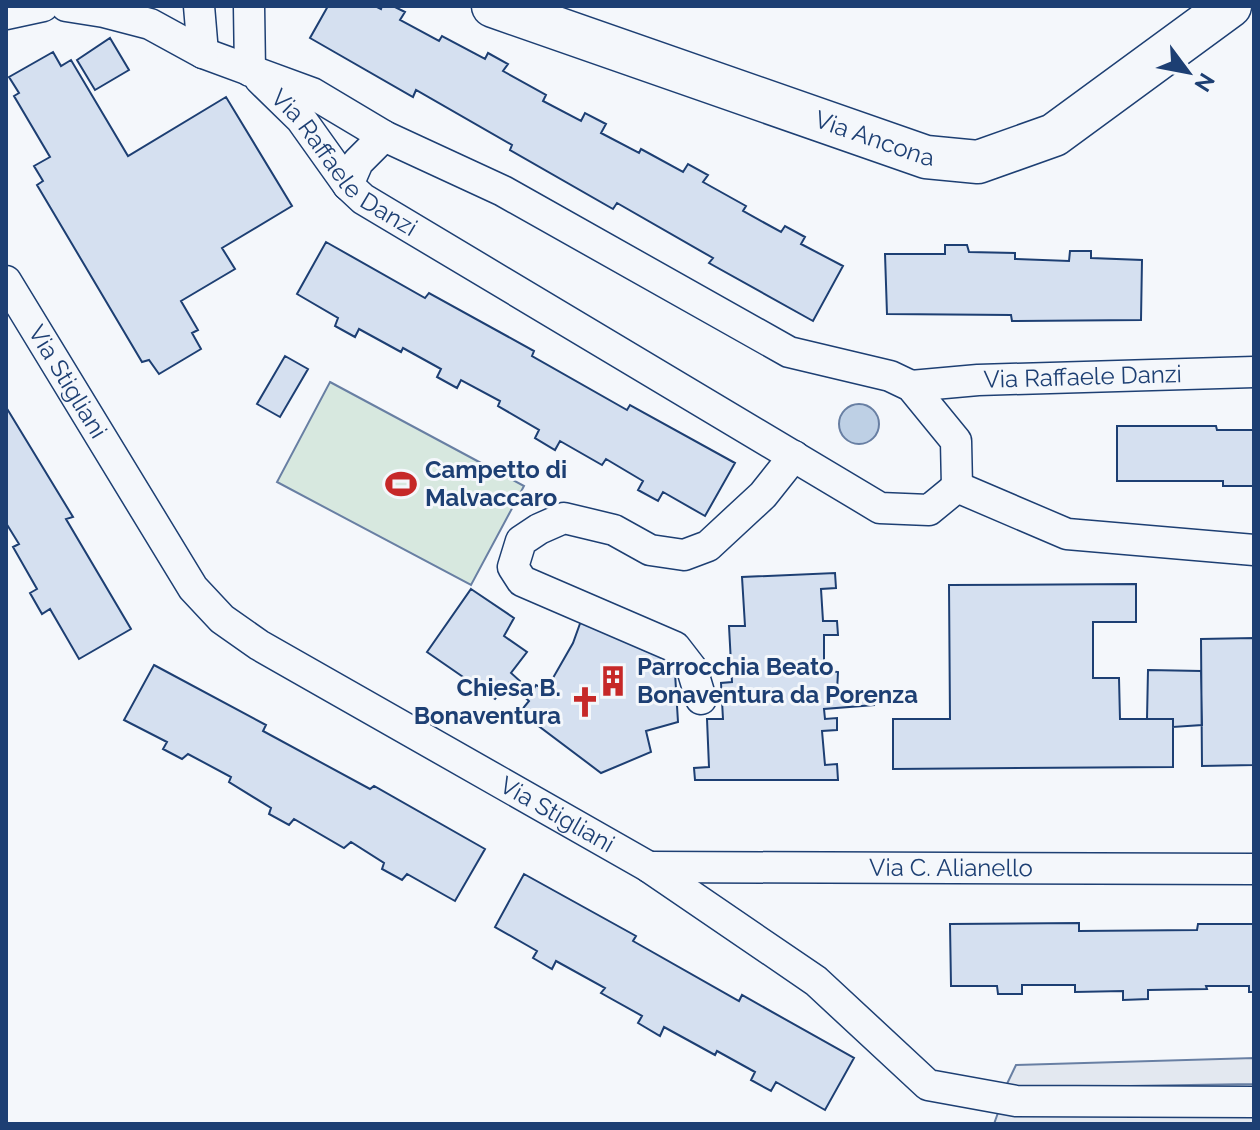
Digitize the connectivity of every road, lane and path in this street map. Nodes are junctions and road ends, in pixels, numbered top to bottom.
1 (43, 6) edge
2 (66, 6) edge
3 (199, 6) edge
4 (493, 6) edge
5 (1230, 6) edge
6 (251, 7) edge
7 (6, 14) edge
8 (157, 15) edge
9 (203, 53) junction
10 (250, 71) junction
11 (384, 136) junction
12 (348, 185) junction
13 (6, 281) edge
14 (1254, 372) edge
15 (911, 386) junction
16 (794, 456) junction
17 (957, 487) junction
18 (1254, 550) edge
19 (701, 699) dead end
20 (649, 867) junction
21 (1254, 869) edge
22 (1254, 1102) edge

1 - 7 street
2 - 8 street
3 - 9 street
4 - 5 street, Via Ancona
6 - 10 street
8 - 9 street
9 - 10 street
10 - 11 street, Via Raffaele Danzi
10 - 12 street, Via Raffaele Danzi
11 - 12 street
11 - 15 street, Via Raffaele Danzi
12 - 16 street, Via Raffaele Danzi
13 - 20 street, Via Stigliani
14 - 15 street, Via Raffaele Danzi
15 - 17 street
16 - 17 street, Via Raffaele Danzi
16 - 19 street
17 - 18 street
20 - 21 street, Via C. Alianello
20 - 22 street, Via Stigliani

